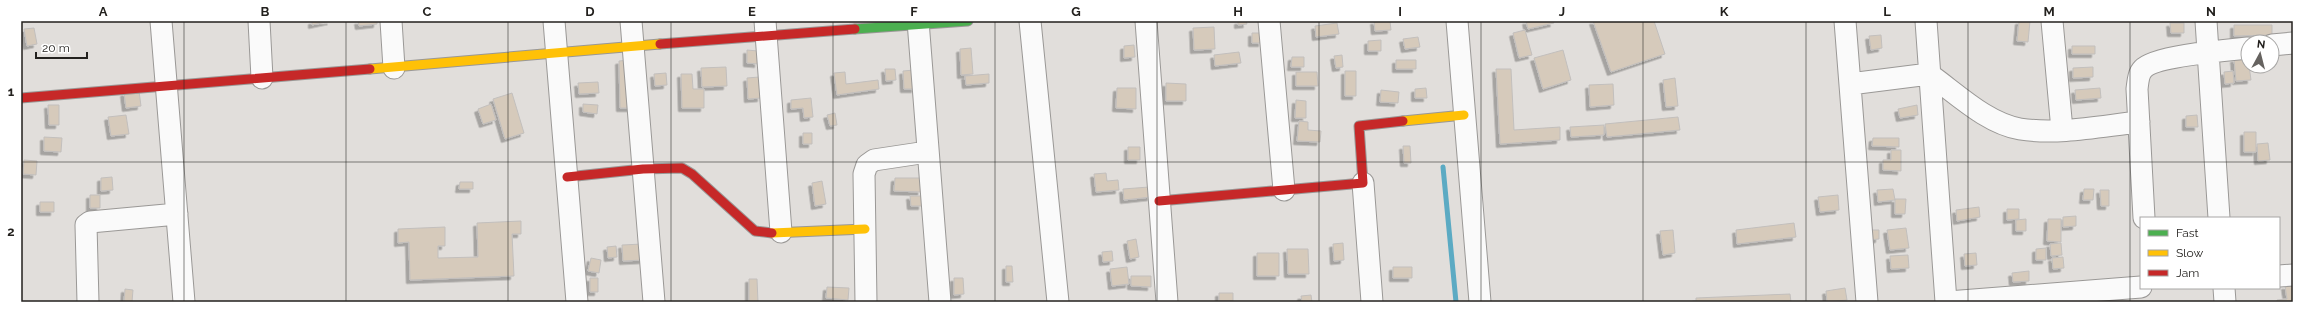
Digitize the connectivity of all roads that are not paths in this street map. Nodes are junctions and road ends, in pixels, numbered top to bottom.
1 (160, 21) edge
2 (259, 21) edge
3 (391, 21) edge
4 (554, 21) edge
5 (631, 21) edge
6 (968, 21) edge
7 (1030, 21) edge
8 (1146, 21) edge
9 (1269, 21) edge
10 (1457, 21) edge
11 (1845, 21) edge
12 (1926, 21) edge
13 (2052, 21) edge
14 (2206, 21) edge
15 (918, 23) edge
16 (765, 28) edge
17 (2293, 43) edge
18 (2280, 44) edge
19 (633, 48) junction
20 (2240, 49) edge
21 (2208, 52) junction
22 (557, 54) junction
23 (394, 68) junction
24 (1929, 74) junction
25 (262, 78) junction
26 (1850, 84) junction
27 (166, 86) junction
28 (21, 98) edge
29 (1464, 115) junction
30 (2139, 122) junction
31 (2062, 130) junction
32 (927, 152) junction
33 (644, 169) junction
34 (567, 177) junction
35 (1363, 183) junction
36 (1284, 190) junction
37 (1159, 201) junction
38 (177, 214) junction
39 (2144, 217) edge
40 (2219, 217) edge
41 (865, 229) junction
42 (781, 232) junction
43 (2293, 275) edge
44 (2280, 276) edge
45 (2140, 287) edge
46 (2224, 289) edge
47 (84, 301) edge
48 (184, 302) edge
49 (577, 302) edge
50 (654, 302) edge
51 (866, 302) edge
52 (940, 302) edge
53 (1058, 302) edge
54 (1166, 302) edge
55 (1372, 302) edge
56 (1480, 302) edge
57 (1867, 302) edge
58 (1947, 302) edge
59 (2225, 302) edge

1 - 27 street
2 - 25 street
3 - 23 street
4 - 22 street
5 - 19 street
6 - 15 street
7 - 53 street
8 - 37 street
9 - 36 street
10 - 29 street
11 - 26 street
12 - 24 street
13 - 31 street
14 - 21 street
15 - 16 street
15 - 32 street
16 - 19 street
16 - 42 street
17 - 18 street
19 - 22 street
19 - 33 street
20 - 21 street
21 - 30 street
21 - 40 street
22 - 23 street
22 - 34 street
23 - 25 street
24 - 26 street
24 - 31 street
24 - 58 street
25 - 27 street
26 - 57 street
27 - 28 street
27 - 38 street
29 - 35 street
29 - 56 street
30 - 31 street
30 - 39 street
32 - 41 street
32 - 52 street
33 - 34 street
33 - 42 street
33 - 50 street
34 - 49 street
35 - 36 street
35 - 55 street
36 - 37 street
37 - 54 street
38 - 47 street
38 - 48 street
41 - 42 street
41 - 51 street
43 - 44 street
45 - 58 street
46 - 59 street

